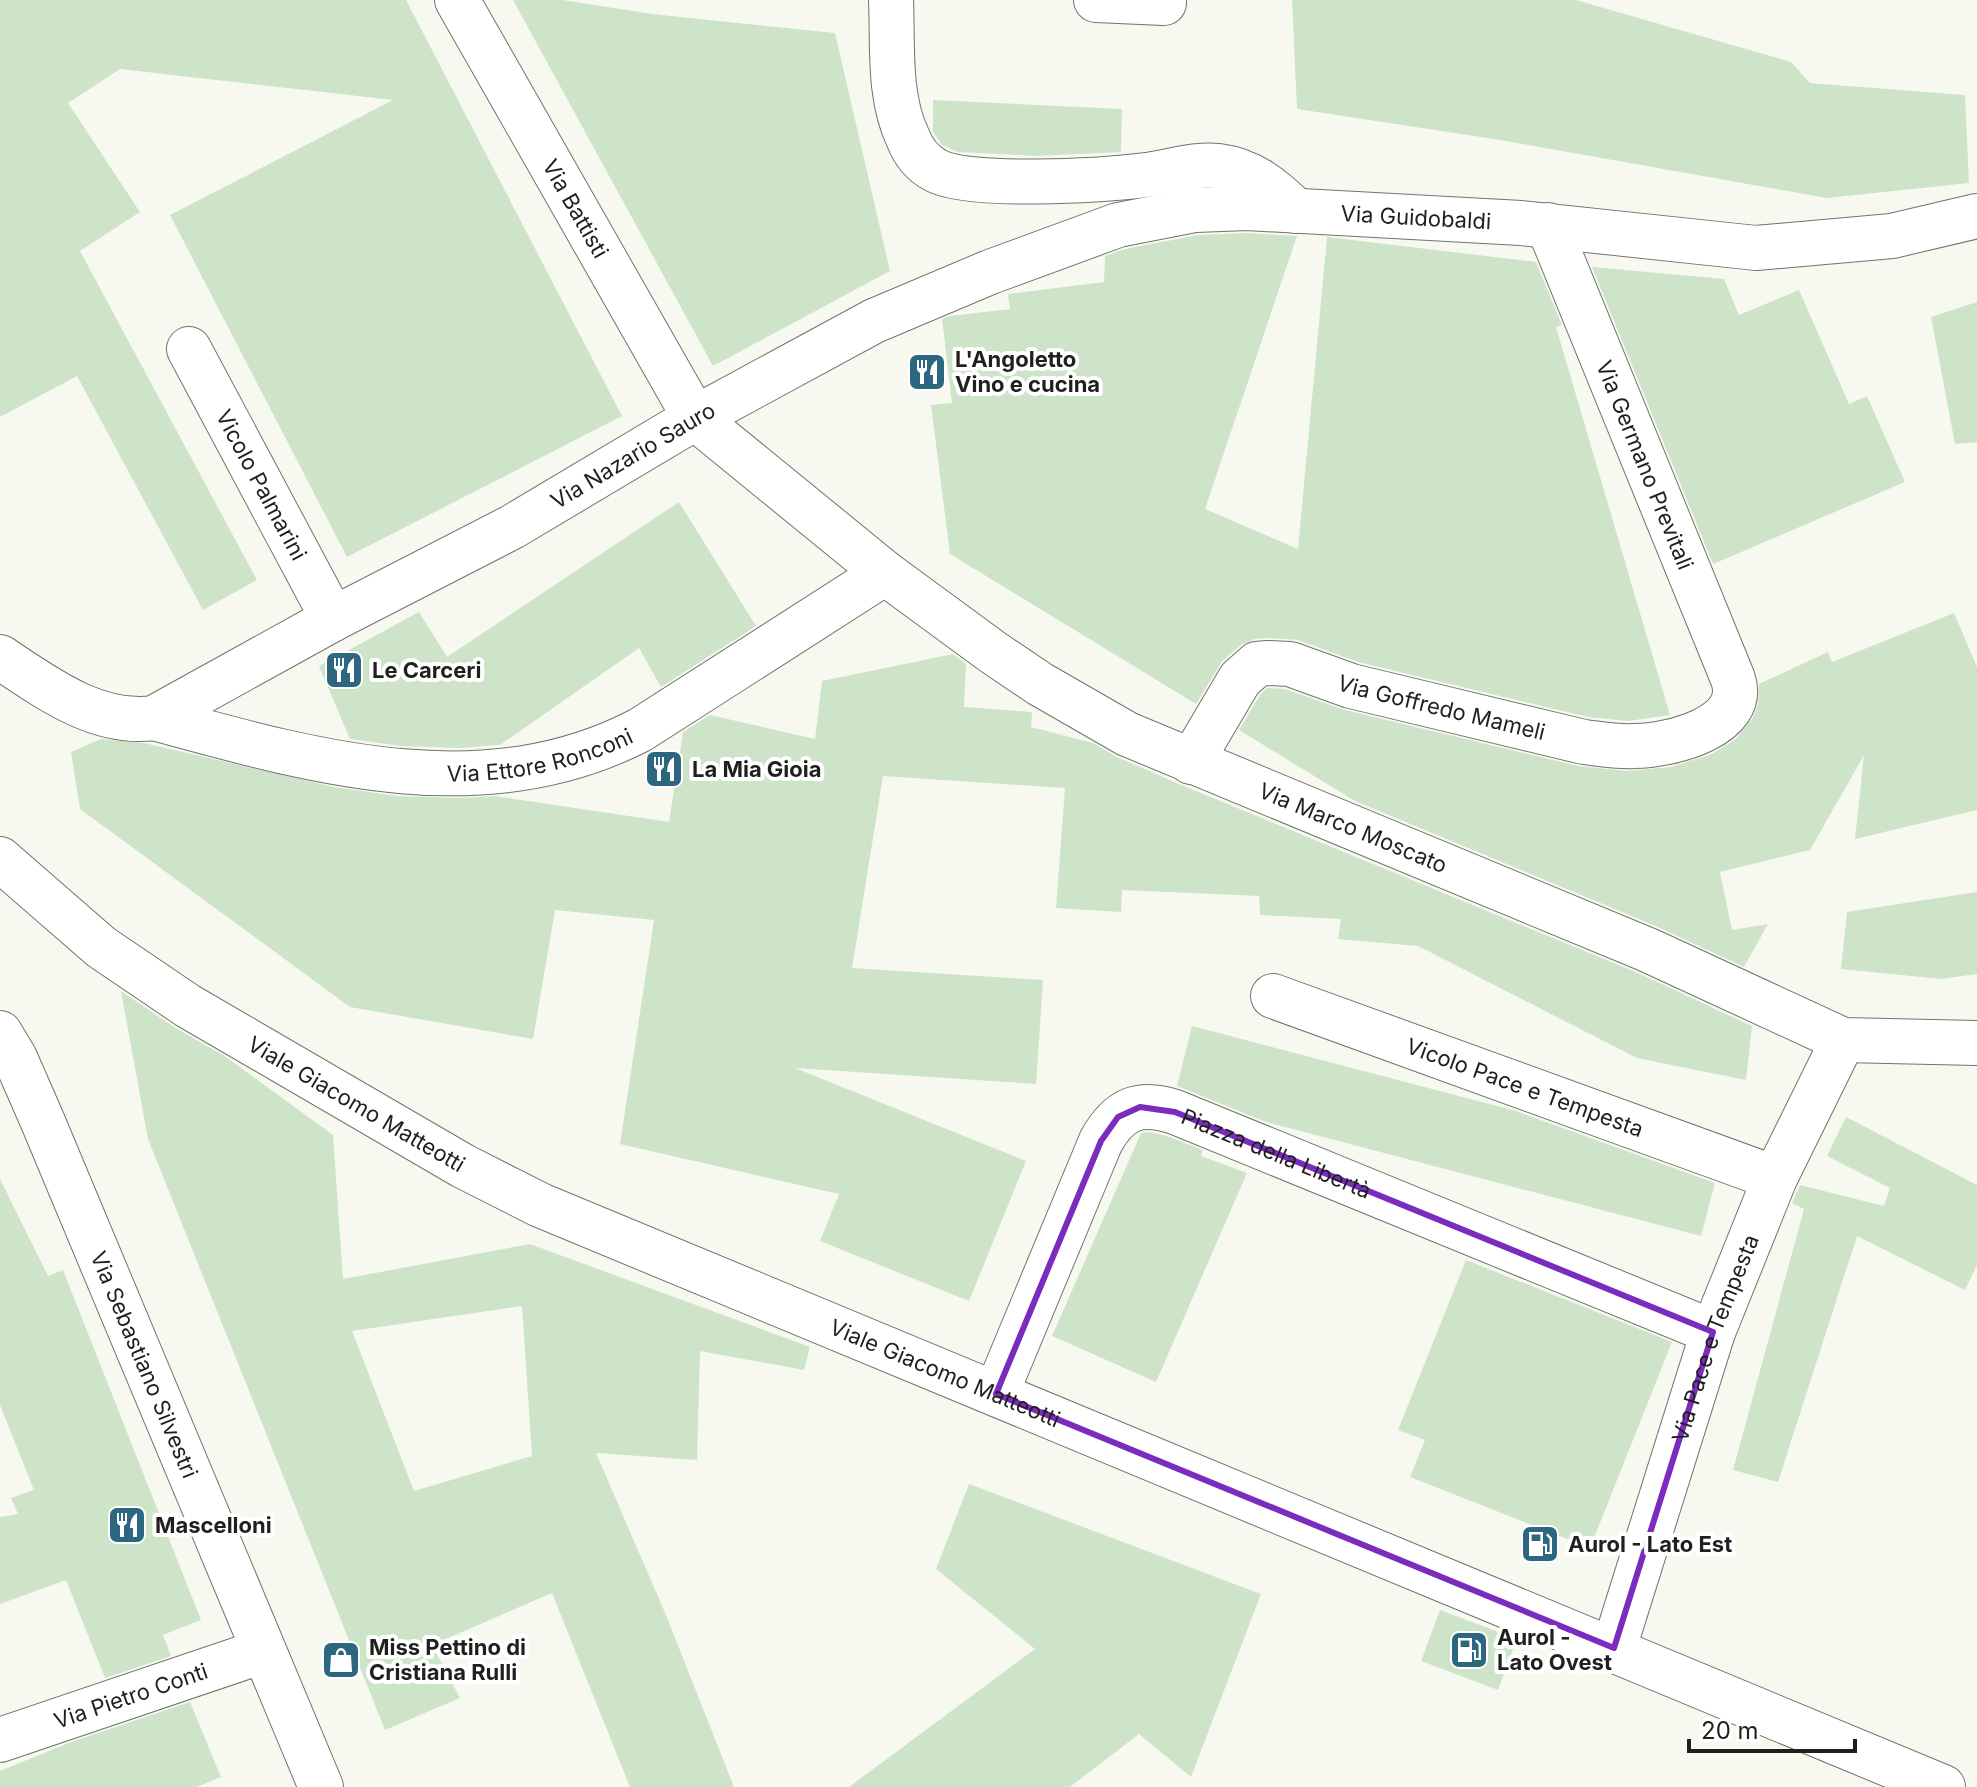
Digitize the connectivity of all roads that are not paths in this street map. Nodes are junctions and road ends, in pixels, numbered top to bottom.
1 (457, 0) edge
2 (891, 0) edge
3 (1096, 0) edge
4 (1164, 3) dead end
5 (1296, 211) junction
6 (1977, 216) edge
7 (1548, 225) junction
8 (189, 349) dead end
9 (695, 418) junction
10 (885, 573) junction
11 (333, 619) junction
12 (0, 657) edge
13 (1734, 705) joint
14 (154, 718) junction
15 (1191, 762) junction
16 (0, 859) edge
17 (1273, 996) dead end
18 (0, 1033) edge
19 (1843, 1040) junction
20 (1977, 1043) edge
21 (1775, 1178) junction
22 (1713, 1332) junction
23 (996, 1394) junction
24 (1614, 1648) junction
25 (263, 1651) junction
26 (0, 1740) edge
27 (321, 1787) edge
28 (1943, 1787) edge

1 - 9 street, Via Battisti
2 - 5 street
3 - 4 street
5 - 7 street, Via Guidobaldi
5 - 9 street, Via Nazario Sauro
6 - 7 street, Via Guidobaldi
7 - 13 street, Via Germano Previtali
8 - 11 street, Vicolo Palmarini
9 - 10 street, Via Marco Moscato
9 - 11 street, Via Nazario Sauro
10 - 14 street, Via Ettore Ronconi
10 - 15 street, Via Marco Moscato
11 - 14 street, Via Nazario Sauro
12 - 14 street
13 - 15 street, Via Goffredo Mameli
15 - 19 street, Via Marco Moscato
16 - 23 street, Viale Giacomo Matteotti
17 - 21 street, Vicolo Pace e Tempesta
18 - 25 street, Via Sebastiano Silvestri
19 - 20 street
19 - 21 street, Via Pace e Tempesta
21 - 22 street, Via Pace e Tempesta
22 - 23 street, Piazza della Libertà
22 - 24 street, Via Pace e Tempesta
23 - 24 street, Viale Giacomo Matteotti
24 - 28 street, Viale Giacomo Matteotti
25 - 26 street, Via Pietro Conti
25 - 27 street, Via Sebastiano Silvestri

